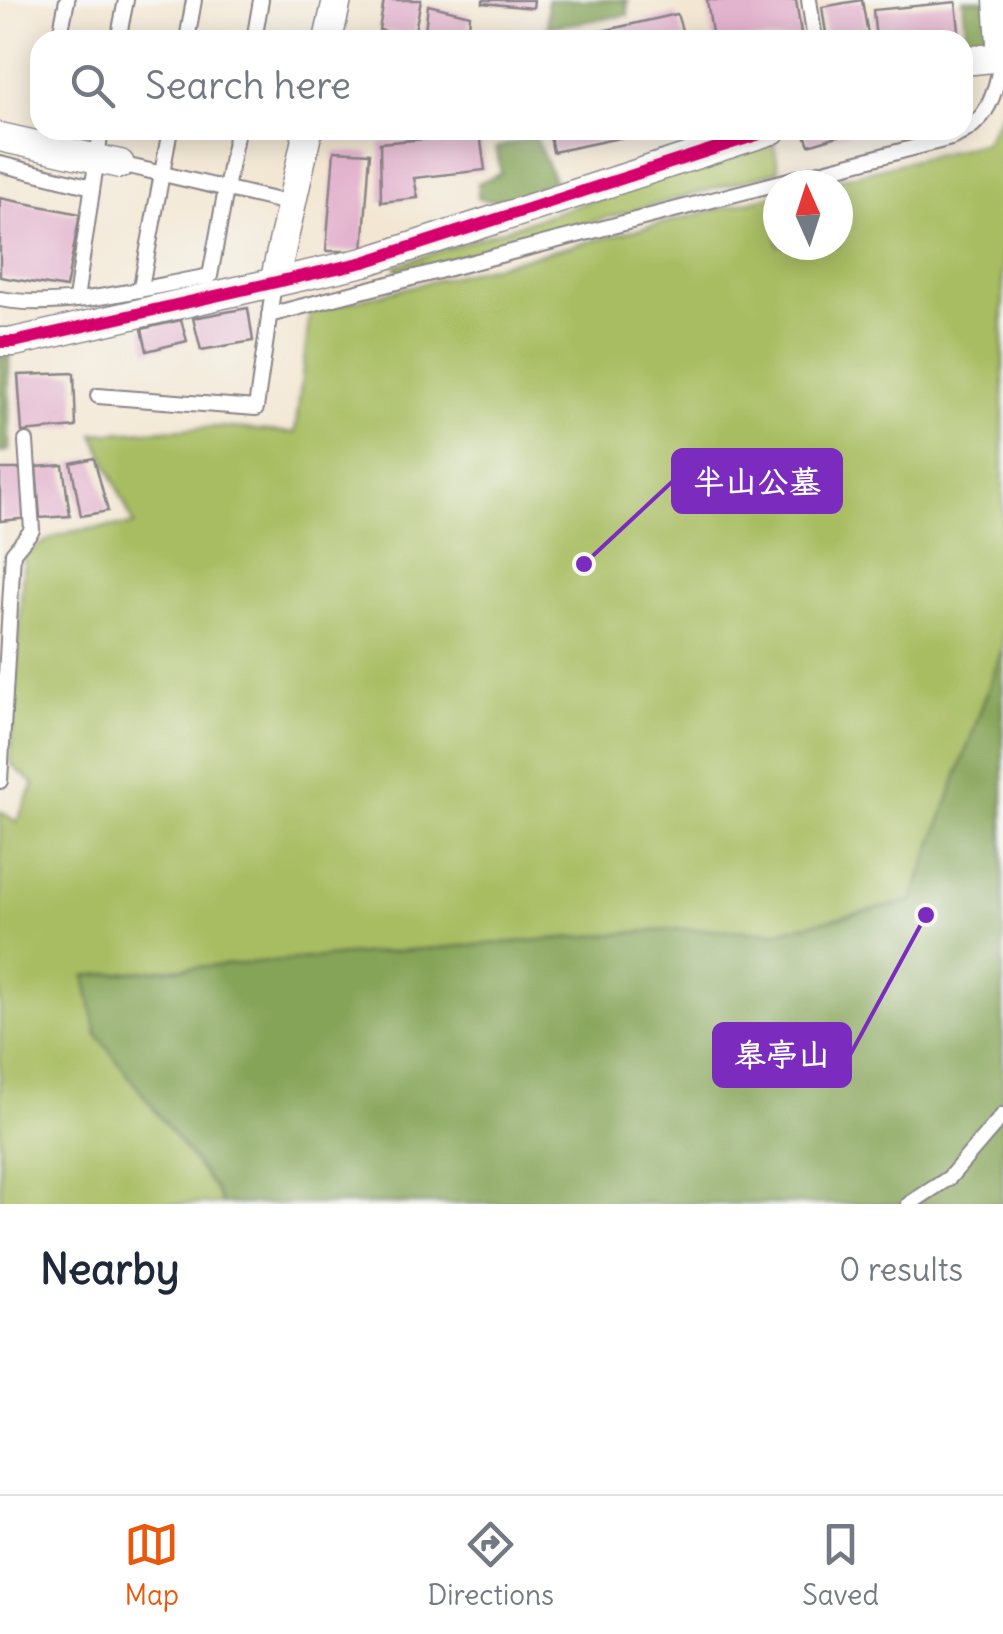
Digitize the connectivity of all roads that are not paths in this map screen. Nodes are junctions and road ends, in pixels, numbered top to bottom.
1 (67, 0) edge
2 (126, 0) edge
3 (194, 0) edge
4 (262, 0) edge
5 (337, 0) edge
6 (808, 0) edge
7 (998, 0) edge
8 (62, 30) edge
9 (120, 30) edge
10 (188, 30) edge
11 (256, 30) edge
12 (330, 30) edge
13 (813, 30) edge
14 (1002, 57) edge
15 (973, 60) edge
16 (973, 125) edge
17 (0, 137) edge
18 (30, 138) edge
19 (47, 140) edge
20 (104, 140) edge
21 (168, 140) edge
22 (235, 140) edge
23 (306, 140) edge
24 (741, 140) edge
25 (943, 140) edge
26 (108, 161) junction
27 (0, 164) edge
28 (162, 174) junction
29 (92, 187) junction
30 (226, 188) junction
31 (292, 204) junction
32 (274, 282) junction
33 (141, 288) junction
34 (76, 298) junction
35 (0, 299) edge
36 (269, 315) junction
37 (0, 342) edge
38 (98, 396) dead end
39 (26, 441) dead end
40 (0, 781) edge
41 (1003, 1115) edge
42 (909, 1204) edge

1 - 8 lane
2 - 9 lane
3 - 10 lane
4 - 11 lane
5 - 12 street
6 - 13 lane
7 - 14 street
14 - 15 street
14 - 16 lane
17 - 18 street
19 - 26 street
20 - 26 lane
21 - 28 lane
22 - 30 lane
23 - 31 street
24 - 32 street
25 - 36 lane
26 - 28 lane
26 - 29 lane
27 - 29 lane
28 - 30 lane
28 - 33 lane
29 - 34 lane
30 - 31 lane
30 - 33 lane
31 - 32 street
32 - 36 lane
32 - 37 street
33 - 34 lane
34 - 35 lane
36 - 38 lane
39 - 40 lane
41 - 42 lane

